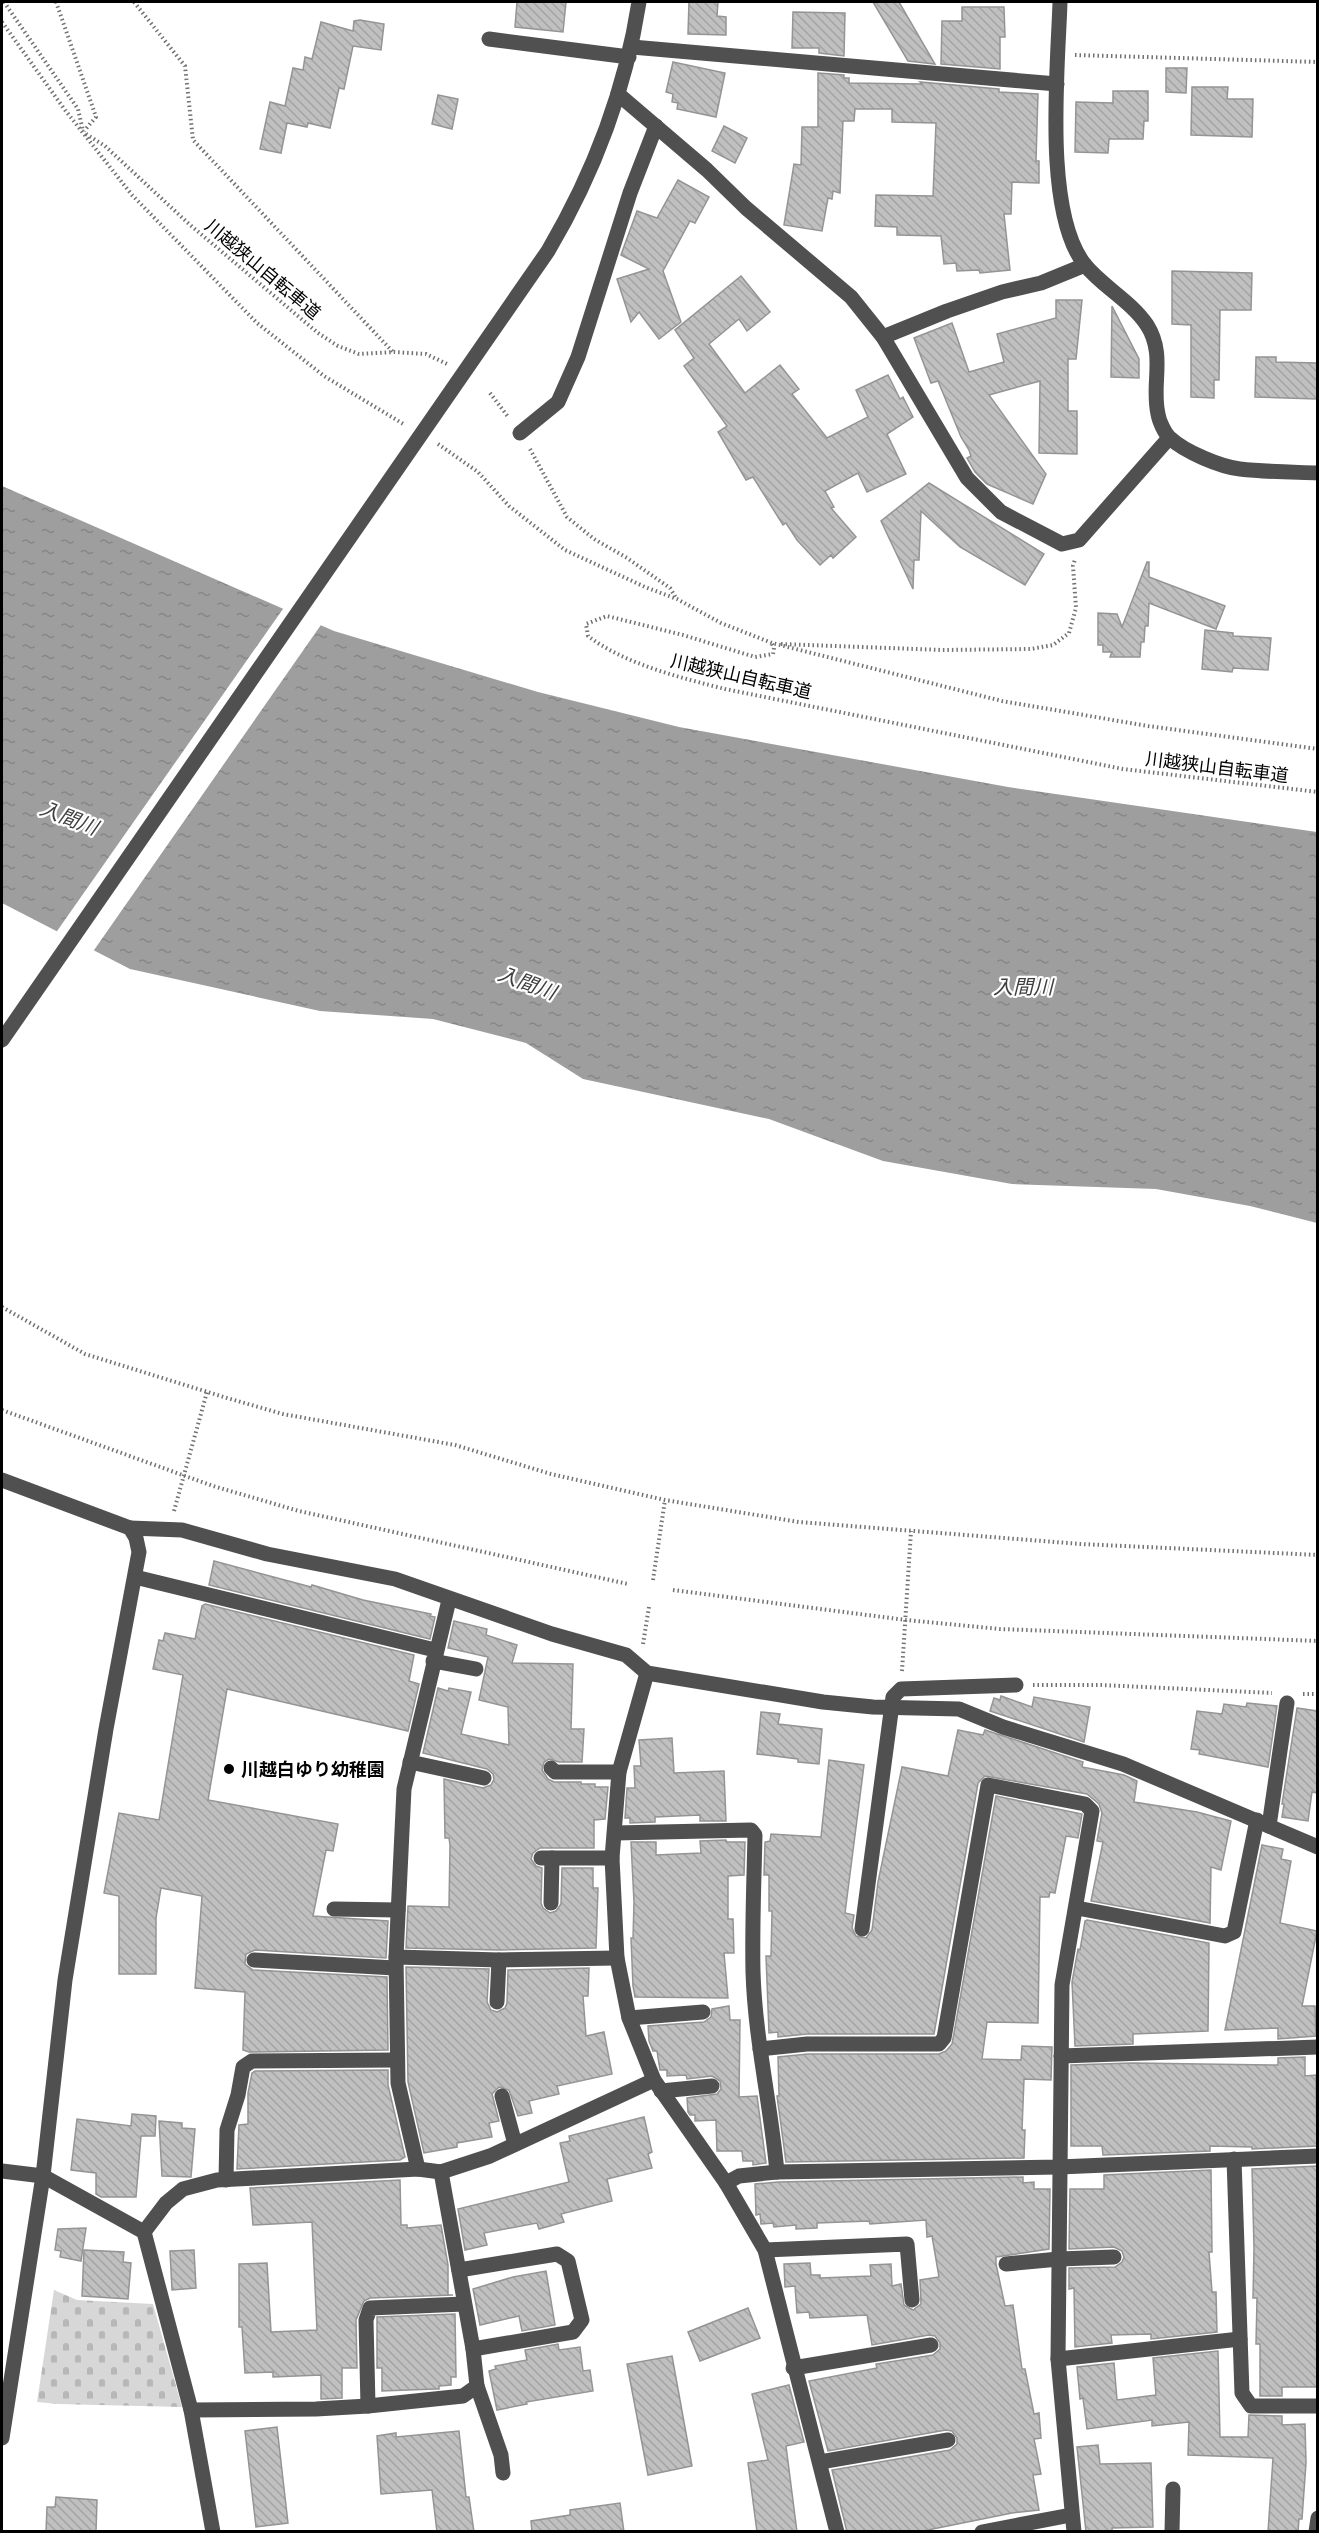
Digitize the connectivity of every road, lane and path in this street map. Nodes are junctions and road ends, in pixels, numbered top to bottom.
1 (4, 2) edge
2 (56, 2) edge
3 (134, 2) edge
4 (639, 2) edge
5 (1060, 7) edge
6 (2, 22) edge
7 (489, 39) dead end
8 (630, 52) junction
9 (1059, 54) junction
10 (1317, 62) edge
11 (1057, 84) junction
12 (618, 94) junction
13 (656, 126) junction
14 (83, 132) junction
15 (1085, 265) junction
16 (883, 337) junction
17 (394, 352) junction
18 (454, 367) dead end
19 (490, 393) dead end
20 (412, 429) dead end
21 (520, 434) junction
22 (1168, 438) junction
23 (438, 444) dead end
24 (1317, 473) edge
25 (1080, 540) junction
26 (677, 599) junction
27 (772, 644) junction
28 (1317, 749) edge
29 (1317, 792) edge
30 (2, 1040) edge
31 (2, 1307) edge
32 (207, 1392) junction
33 (2, 1410) edge
34 (184, 1475) junction
35 (2, 1480) edge
36 (665, 1500) junction
37 (173, 1511) dead end
38 (130, 1528) junction
39 (911, 1531) junction
40 (1317, 1555) edge
41 (135, 1577) junction
42 (653, 1580) dead end
43 (628, 1584) dead end
44 (673, 1590) dead end
45 (449, 1600) junction
46 (648, 1607) dead end
47 (906, 1620) junction
48 (1317, 1641) edge
49 (643, 1645) dead end
50 (434, 1656) junction
51 (902, 1665) dead end
52 (476, 1669) dead end
53 (647, 1673) junction
54 (1016, 1685) joint
55 (1284, 1698) joint
56 (891, 1707) junction
57 (410, 1762) junction
58 (550, 1768) dead end
59 (619, 1772) junction
60 (484, 1778) dead end
61 (1263, 1823) junction
62 (615, 1833) junction
63 (1317, 1847) edge
64 (612, 1858) junction
65 (551, 1903) dead end
66 (1077, 1908) junction
67 (334, 1909) dead end
68 (398, 1910) junction
69 (862, 1929) dead end
70 (254, 1959) dead end
71 (618, 1959) junction
72 (499, 1960) junction
73 (395, 1962) junction
74 (497, 2002) dead end
75 (703, 2012) dead end
76 (629, 2018) junction
77 (1317, 2047) edge
78 (760, 2049) junction
79 (1061, 2056) junction
80 (397, 2060) junction
81 (658, 2085) junction
82 (712, 2086) dead end
83 (502, 2096) dead end
84 (515, 2144) junction
85 (1317, 2156) edge
86 (1234, 2159) junction
87 (1059, 2167) junction
88 (417, 2169) junction
89 (2, 2171) edge
90 (441, 2172) junction
91 (777, 2172) junction
92 (43, 2176) junction
93 (226, 2180) junction
94 (726, 2183) junction
95 (144, 2232) junction
96 (765, 2250) junction
97 (1114, 2257) dead end
98 (1059, 2259) junction
99 (1006, 2264) dead end
100 (459, 2270) junction
101 (912, 2300) dead end
102 (464, 2304) junction
103 (1240, 2339) junction
104 (931, 2345) dead end
105 (473, 2349) junction
106 (1058, 2359) junction
107 (793, 2368) junction
108 (477, 2386) junction
109 (368, 2406) junction
110 (1317, 2406) edge
111 (191, 2410) junction
112 (2, 2428) edge
113 (948, 2440) dead end
114 (820, 2462) junction
115 (503, 2473) dead end
116 (1173, 2489) dead end
117 (1071, 2515) junction
118 (1317, 2518) edge
119 (213, 2532) edge
120 (837, 2532) edge
121 (982, 2532) edge
122 (1074, 2532) edge
123 (1172, 2532) edge
124 (1316, 2532) edge

1 - 14 path
2 - 14 path
3 - 17 path
4 - 8 street
5 - 9 street
6 - 14 path
7 - 8 street
8 - 11 street
8 - 12 street
9 - 10 path
9 - 11 street
11 - 15 street
12 - 13 street
12 - 30 street
13 - 16 street
13 - 21 street
14 - 17 path, 川越狭山自転車道
14 - 20 path
15 - 16 street
15 - 22 street
16 - 25 street
17 - 18 path, 川越狭山自転車道
19 - 21 path
21 - 26 path
22 - 24 street
22 - 25 street
23 - 26 path
25 - 27 path
26 - 27 path
27 - 28 path
27 - 29 path, 川越狭山自転車道
31 - 32 path
32 - 34 path
32 - 36 path
33 - 34 path
34 - 37 path
34 - 43 path
35 - 38 street
36 - 39 path
36 - 42 path
38 - 41 street
38 - 45 street
39 - 40 path
39 - 47 path
41 - 50 street
41 - 92 street
44 - 47 path
45 - 50 street
45 - 53 street
46 - 49 path
47 - 48 path
47 - 51 path
50 - 52 street
50 - 57 street
53 - 56 street
53 - 59 street
54 - 55 path
54 - 56 street
55 - 61 street
56 - 61 street
56 - 69 street
57 - 60 street
57 - 68 street
58 - 59 street
59 - 62 street
61 - 63 street
61 - 66 street
62 - 64 street
62 - 78 street
64 - 65 street
64 - 71 street
66 - 78 street
66 - 79 street
67 - 68 street
68 - 73 street
70 - 73 street
71 - 72 street
71 - 76 street
72 - 73 street
72 - 74 street
73 - 80 street
75 - 76 street
76 - 81 street
77 - 79 street
78 - 91 street
79 - 87 street
80 - 88 street
80 - 93 street
81 - 82 street
81 - 84 street
81 - 94 street
83 - 84 street
84 - 90 street
85 - 86 street
86 - 87 street
86 - 103 street
87 - 91 street
87 - 98 street
88 - 90 street
88 - 93 street
89 - 92 street
90 - 100 street
91 - 94 street
92 - 95 street
92 - 112 street
93 - 95 street
94 - 96 street
95 - 111 street
96 - 101 street
96 - 107 street
97 - 98 street
98 - 99 street
98 - 106 street
100 - 102 street
100 - 105 street
102 - 105 street
102 - 109 street
103 - 106 street
103 - 110 street
104 - 107 street
105 - 108 street
106 - 117 street
107 - 114 street
108 - 109 street
108 - 115 street
109 - 111 street
111 - 119 street
113 - 114 street
114 - 120 street
116 - 123 street
117 - 121 street
117 - 122 street
118 - 124 street

